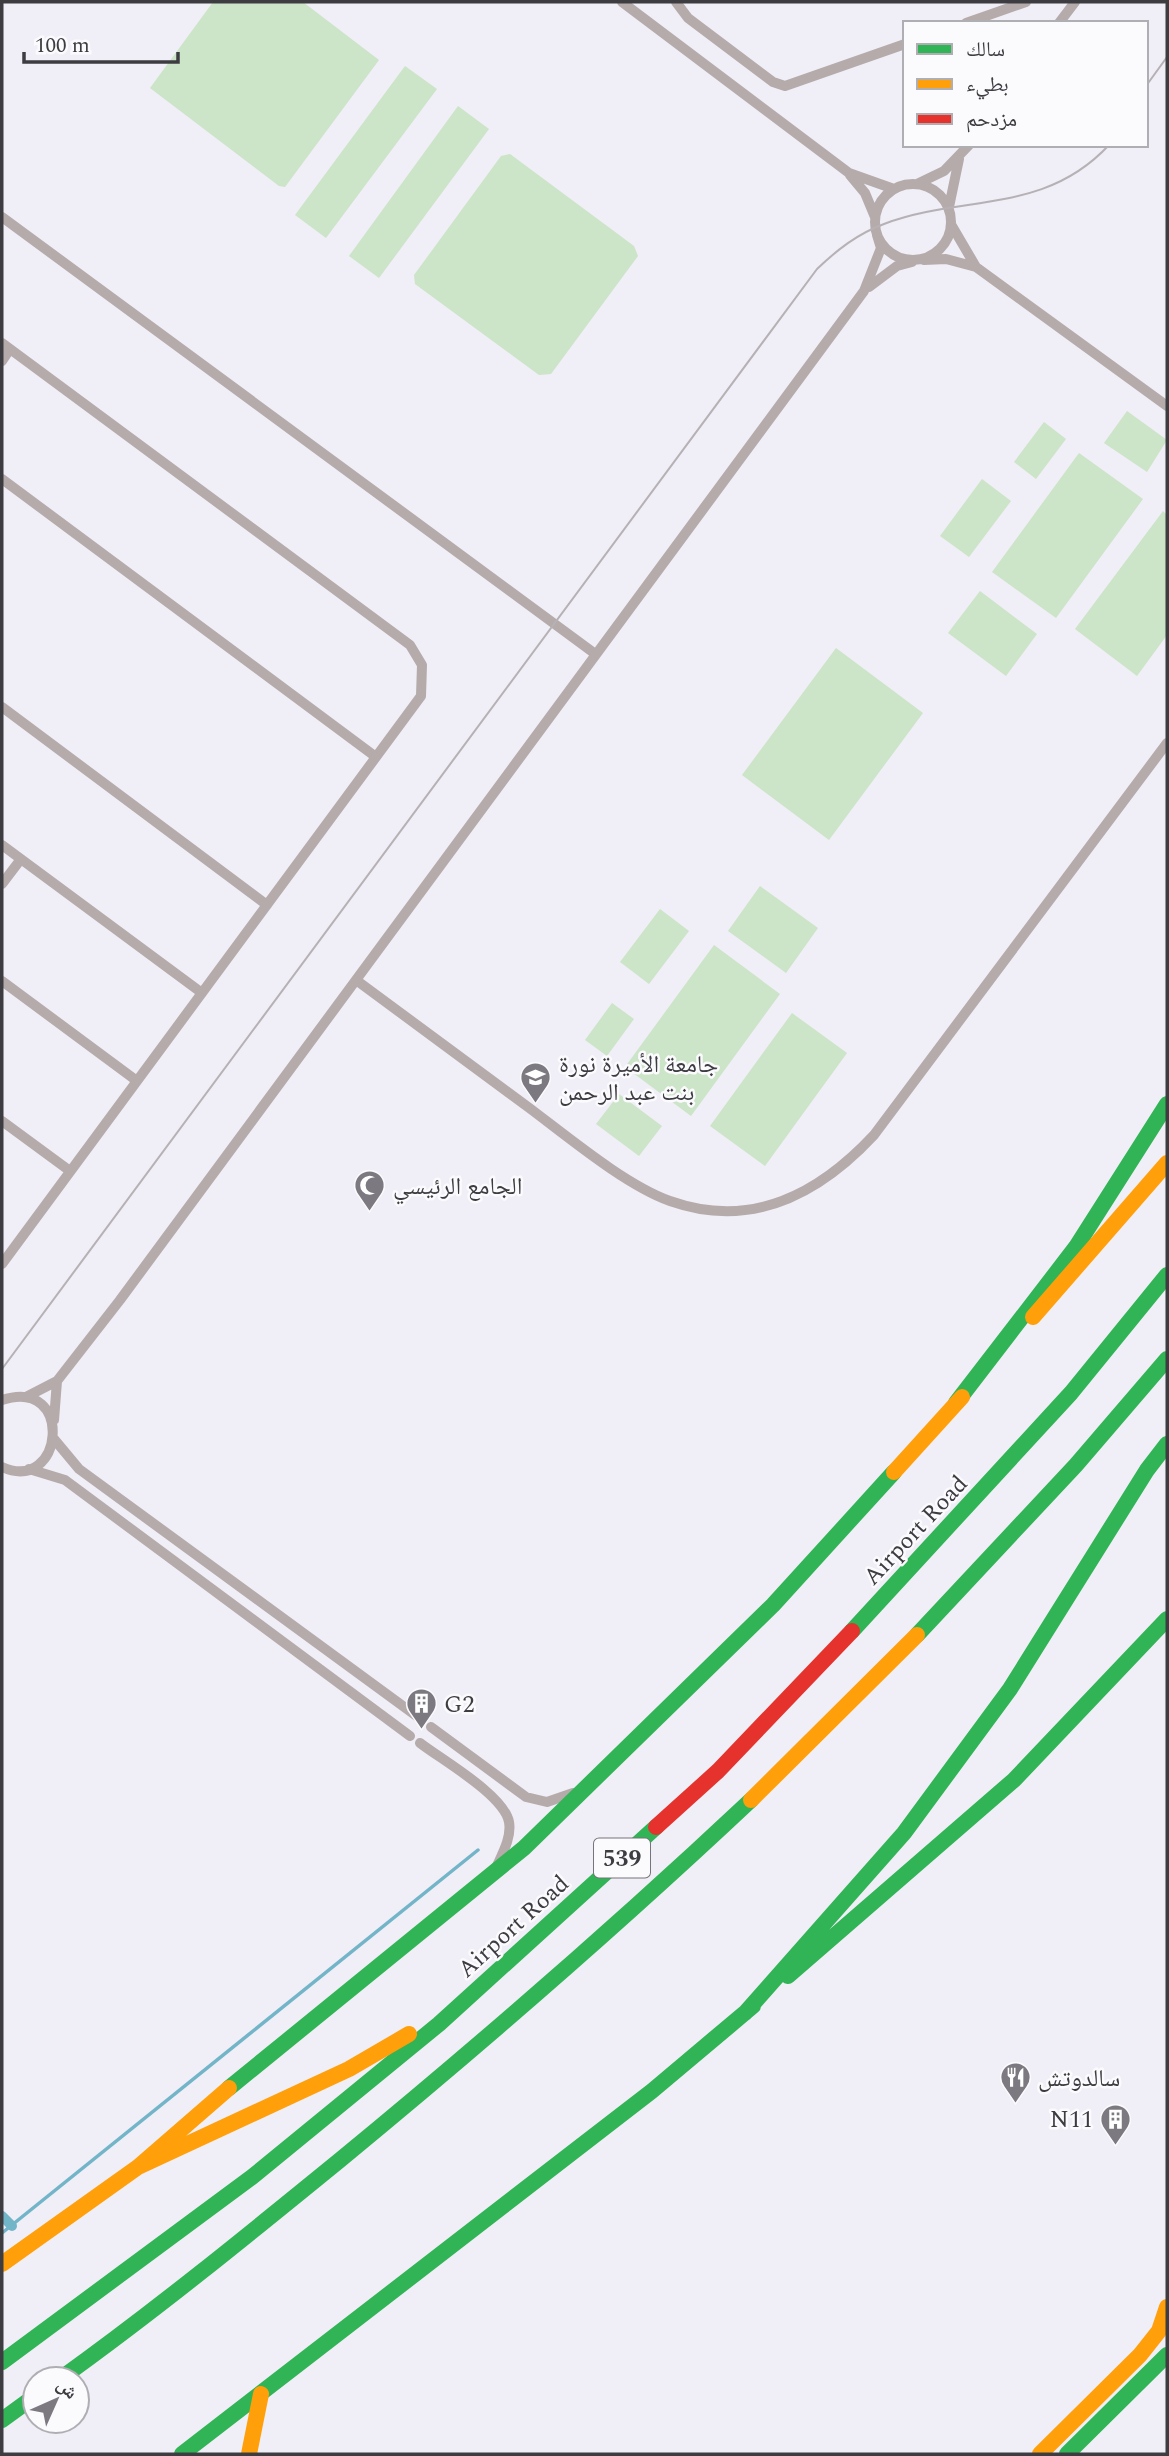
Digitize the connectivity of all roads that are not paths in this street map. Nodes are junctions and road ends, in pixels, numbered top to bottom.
1 (622, 2) edge
2 (676, 2) edge
3 (1026, 2) edge
4 (1074, 2) edge
5 (972, 21) edge
6 (1060, 21) edge
7 (903, 45) edge
8 (968, 147) edge
9 (959, 159) junction
10 (849, 173) junction
11 (917, 184) junction
12 (894, 189) junction
13 (948, 207) junction
14 (2, 217) edge
15 (875, 217) junction
16 (952, 226) junction
17 (877, 234) junction
18 (919, 260) junction
19 (976, 267) junction
20 (864, 291) junction
21 (6, 346) edge
22 (2, 361) edge
23 (1167, 407) edge
24 (2, 479) edge
25 (594, 653) junction
26 (2, 707) edge
27 (1167, 743) edge
28 (376, 757) junction
29 (2, 845) edge
30 (20, 859) junction
31 (2, 884) edge
32 (267, 905) junction
33 (356, 980) junction
34 (2, 981) edge
35 (202, 993) junction
36 (137, 1081) junction
37 (1167, 1104) edge
38 (2, 1121) edge
39 (1167, 1164) edge
40 (70, 1171) junction
41 (3, 1260) edge
42 (1167, 1275) edge
43 (1167, 1359) edge
44 (57, 1381) junction
45 (26, 1397) junction
46 (2, 1400) edge
47 (956, 1403) junction
48 (54, 1427) junction
49 (54, 1439) junction
50 (1167, 1444) edge
51 (2, 1467) edge
52 (29, 1469) junction
53 (17, 1471) junction
54 (2, 1477) edge
55 (1167, 1619) edge
56 (446, 1738) junction
57 (434, 1754) junction
58 (591, 1783) junction
59 (495, 1871) junction
60 (488, 1979) junction
61 (746, 2013) junction
62 (138, 2167) junction
63 (2, 2264) edge
64 (1167, 2307) edge
65 (1167, 2355) edge
66 (2, 2362) edge
67 (78, 2365) edge
68 (261, 2394) junction
69 (21, 2406) edge
70 (2, 2420) edge
71 (182, 2454) edge
72 (249, 2454) edge
73 (1040, 2454) edge
74 (1067, 2454) edge

1 - 10 street
2 - 7 street
3 - 5 street
4 - 6 street
8 - 9 street
9 - 11 street
9 - 13 street
10 - 12 street
10 - 15 street
11 - 12 street
11 - 13 street
12 - 15 street
13 - 16 street
14 - 25 street
15 - 17 street
16 - 18 street
16 - 19 street
17 - 18 street
17 - 20 street
18 - 19 street
18 - 20 street
19 - 23 street
20 - 25 street
21 - 22 street
21 - 28 street
24 - 28 street
25 - 33 street
26 - 32 street
27 - 33 street
28 - 32 street
29 - 30 street
30 - 31 street
30 - 35 street
32 - 35 street
33 - 44 street
34 - 36 street
35 - 36 street
36 - 40 street
37 - 47 main road
38 - 40 street
39 - 47 main road
40 - 41 street
42 - 60 main road, Airport Road / 539
43 - 67 main road, 539
44 - 45 street
44 - 48 street
45 - 46 street
45 - 48 street
47 - 58 main road
48 - 49 street
49 - 52 street
49 - 56 street
50 - 61 main road
51 - 53 street
52 - 53 street
52 - 57 street
53 - 54 street
55 - 61 main road
56 - 57 street
56 - 58 street
57 - 59 street
58 - 59 main road
59 - 62 main road
60 - 62 main road
60 - 66 main road, Airport Road / 539
61 - 68 main road
62 - 63 main road
64 - 73 main road
65 - 74 main road
68 - 71 main road
68 - 72 main road
69 - 70 main road

